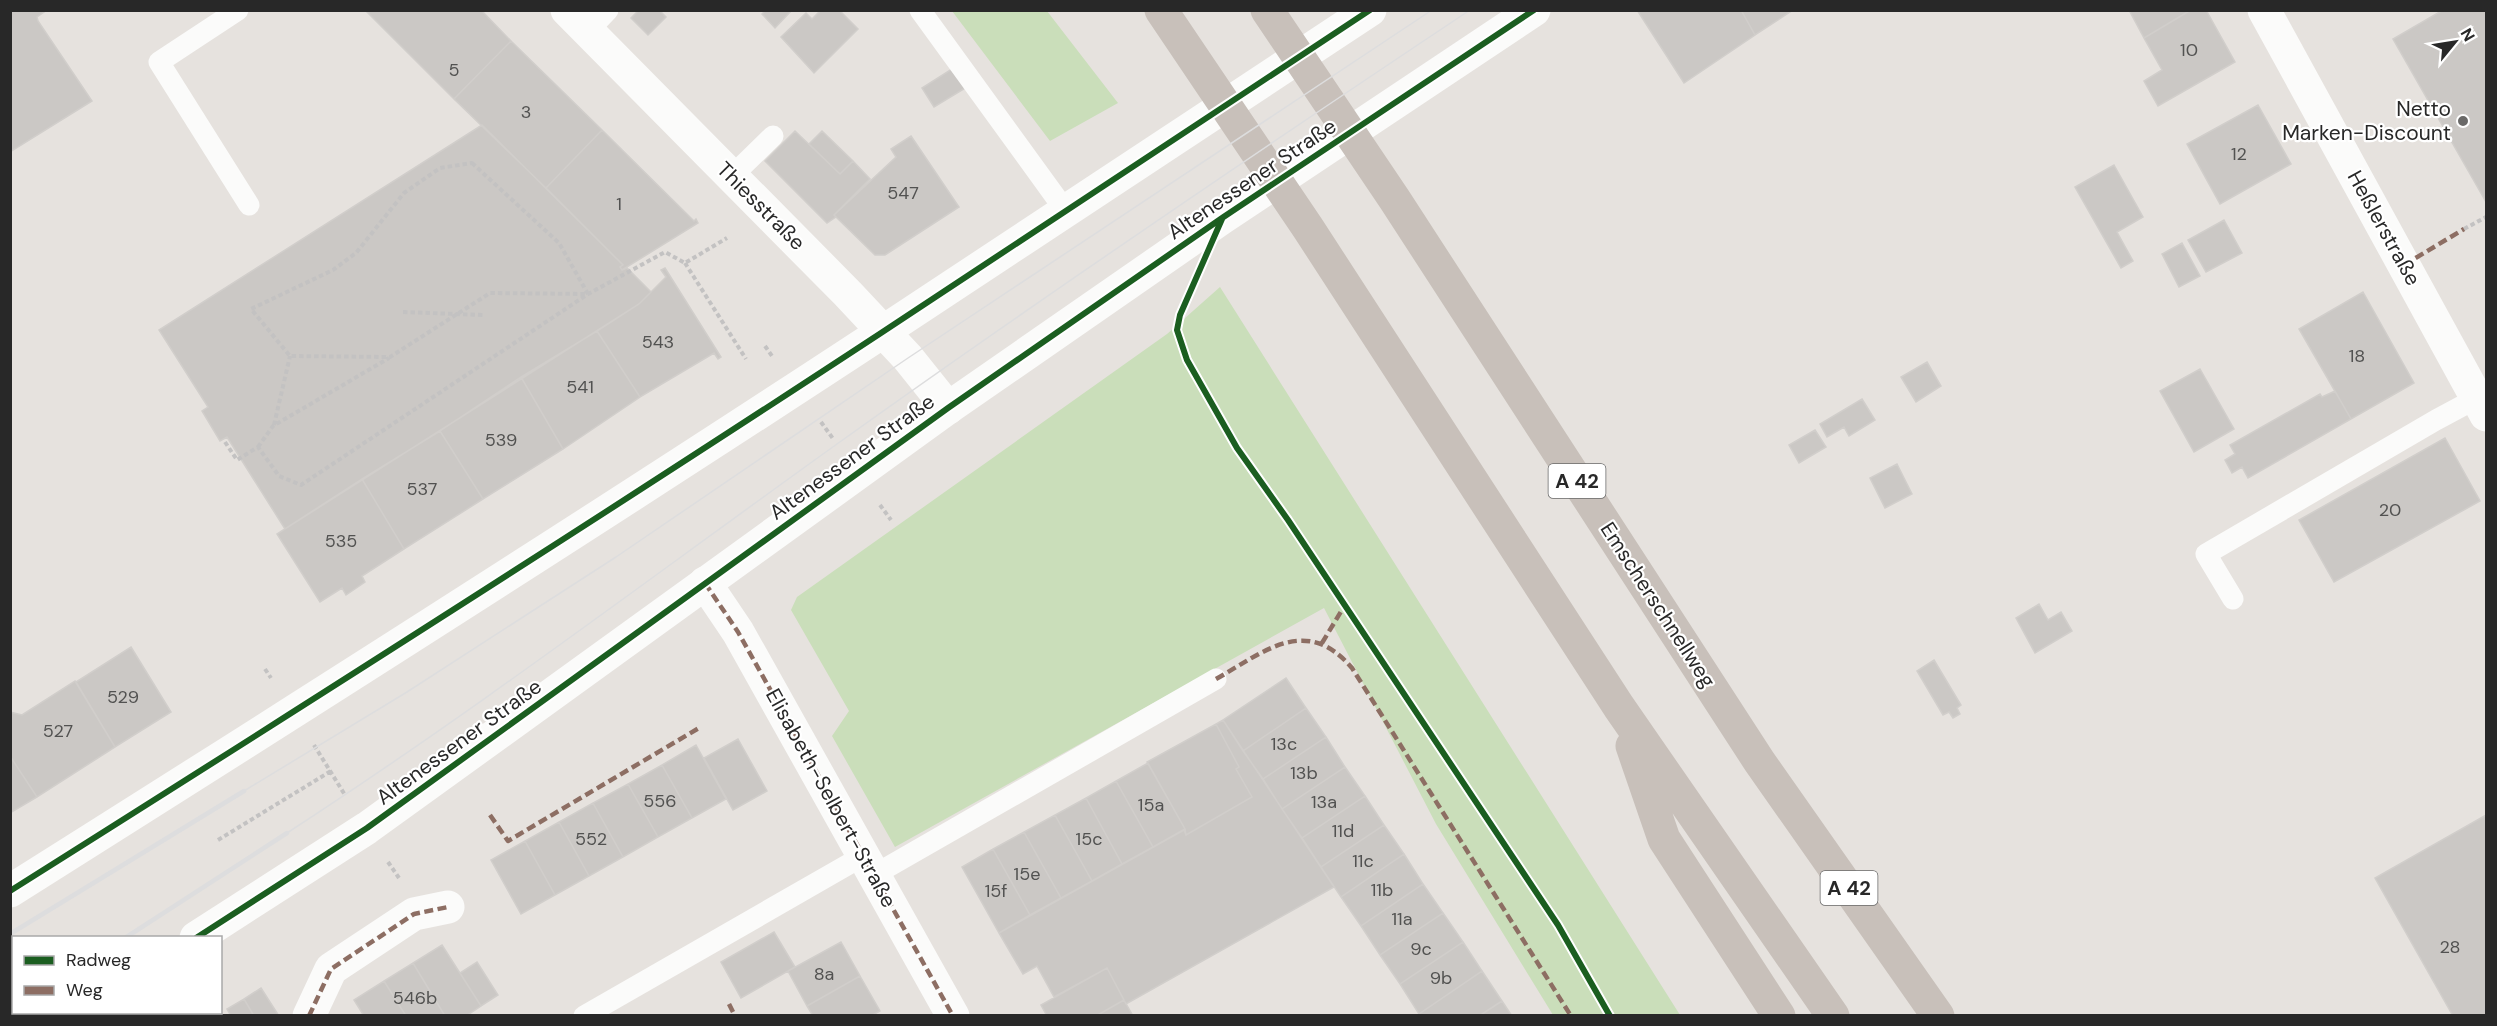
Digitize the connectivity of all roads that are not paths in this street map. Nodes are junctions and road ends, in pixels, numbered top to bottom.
1 (238, 10) edge
2 (920, 10) edge
3 (1161, 10) edge
4 (1266, 10) edge
5 (1370, 10) edge
6 (1534, 10) edge
7 (2264, 10) edge
8 (587, 17) edge
9 (773, 136) dead end
10 (732, 176) junction
11 (249, 206) dead end
12 (1065, 210) junction
13 (884, 332) junction
14 (2482, 407) edge
15 (948, 408) junction
16 (705, 584) junction
17 (2233, 599) dead end
18 (1216, 679) dead end
19 (1619, 707) junction
20 (869, 865) junction
21 (10, 891) edge
22 (448, 907) dead end
23 (199, 936) edge
24 (309, 1016) edge
25 (584, 1016) edge
26 (953, 1016) edge
27 (1779, 1016) edge
28 (1833, 1016) edge
29 (1938, 1016) edge

1 - 11 lane
2 - 12 lane
3 - 19 highway
4 - 29 highway, Emscherschnellweg / A 42
5 - 12 main road
6 - 15 main road, Altenessener Straße
7 - 14 main road, Heßlerstraße
8 - 10 main road, Thiesstraße
9 - 10 lane
10 - 13 main road, Thiesstraße
12 - 13 main road
13 - 15 main road, Thiesstraße
13 - 21 main road
14 - 17 lane
15 - 16 main road, Altenessener Straße
16 - 20 main road, Elisabeth-Selbert-Straße
16 - 23 main road, Altenessener Straße
18 - 20 lane
19 - 27 highway
19 - 28 highway
20 - 25 lane
20 - 26 main road, Elisabeth-Selbert-Straße
22 - 24 main road

